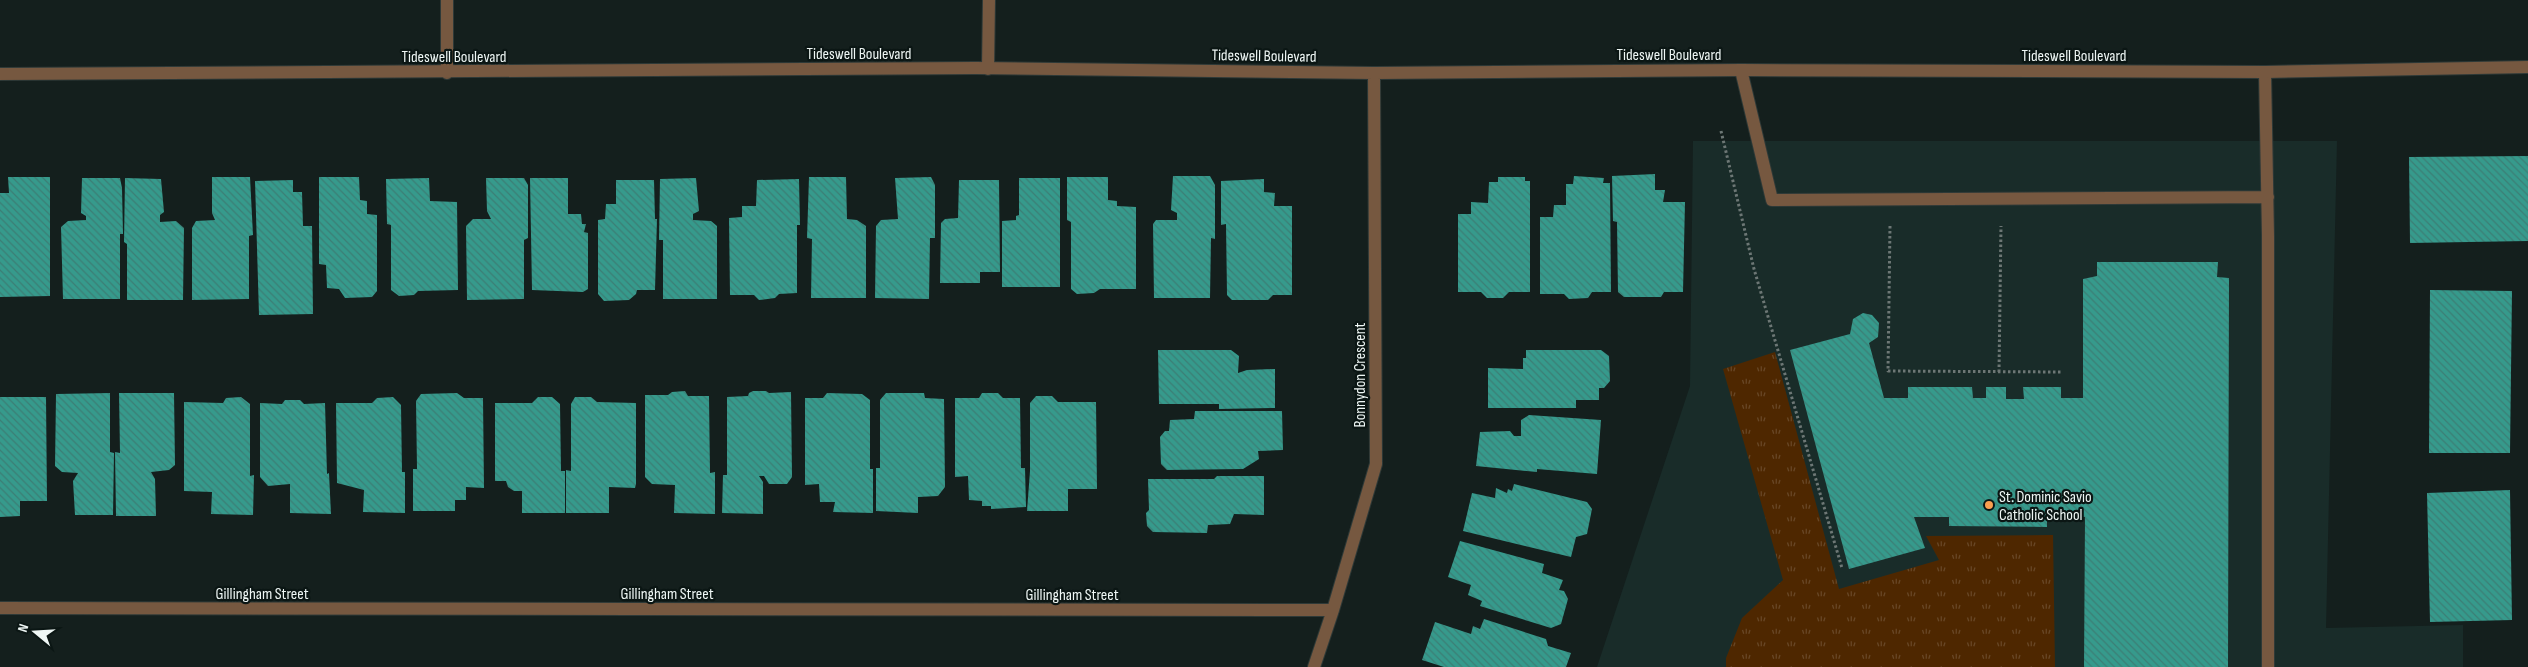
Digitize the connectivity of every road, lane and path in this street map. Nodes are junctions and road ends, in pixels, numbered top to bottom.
1 (447, 0) edge
2 (989, 0) edge
3 (2528, 68) edge
4 (988, 69) junction
5 (1741, 70) junction
6 (2265, 72) junction
7 (447, 73) junction
8 (1374, 73) junction
9 (0, 74) edge
10 (1721, 131) dead end
11 (2268, 197) junction
12 (2002, 198) junction
13 (1890, 199) junction
14 (1999, 372) junction
15 (2061, 372) dead end
16 (1842, 568) dead end
17 (0, 608) edge
18 (1333, 610) junction
19 (1314, 667) edge
20 (2268, 667) edge

1 - 7 street
2 - 4 street
3 - 6 street, Tideswell Boulevard
4 - 7 street, Tideswell Boulevard
4 - 8 street, Tideswell Boulevard
5 - 6 street, Tideswell Boulevard
5 - 8 street, Tideswell Boulevard
5 - 13 street
6 - 11 street
7 - 9 street, Tideswell Boulevard
8 - 18 street, Bonnydon Crescent
10 - 16 path
11 - 12 street
11 - 20 street
12 - 13 street
12 - 14 path
13 - 14 path
14 - 15 path
17 - 18 street, Gillingham Street
18 - 19 street, Bonnydon Crescent

